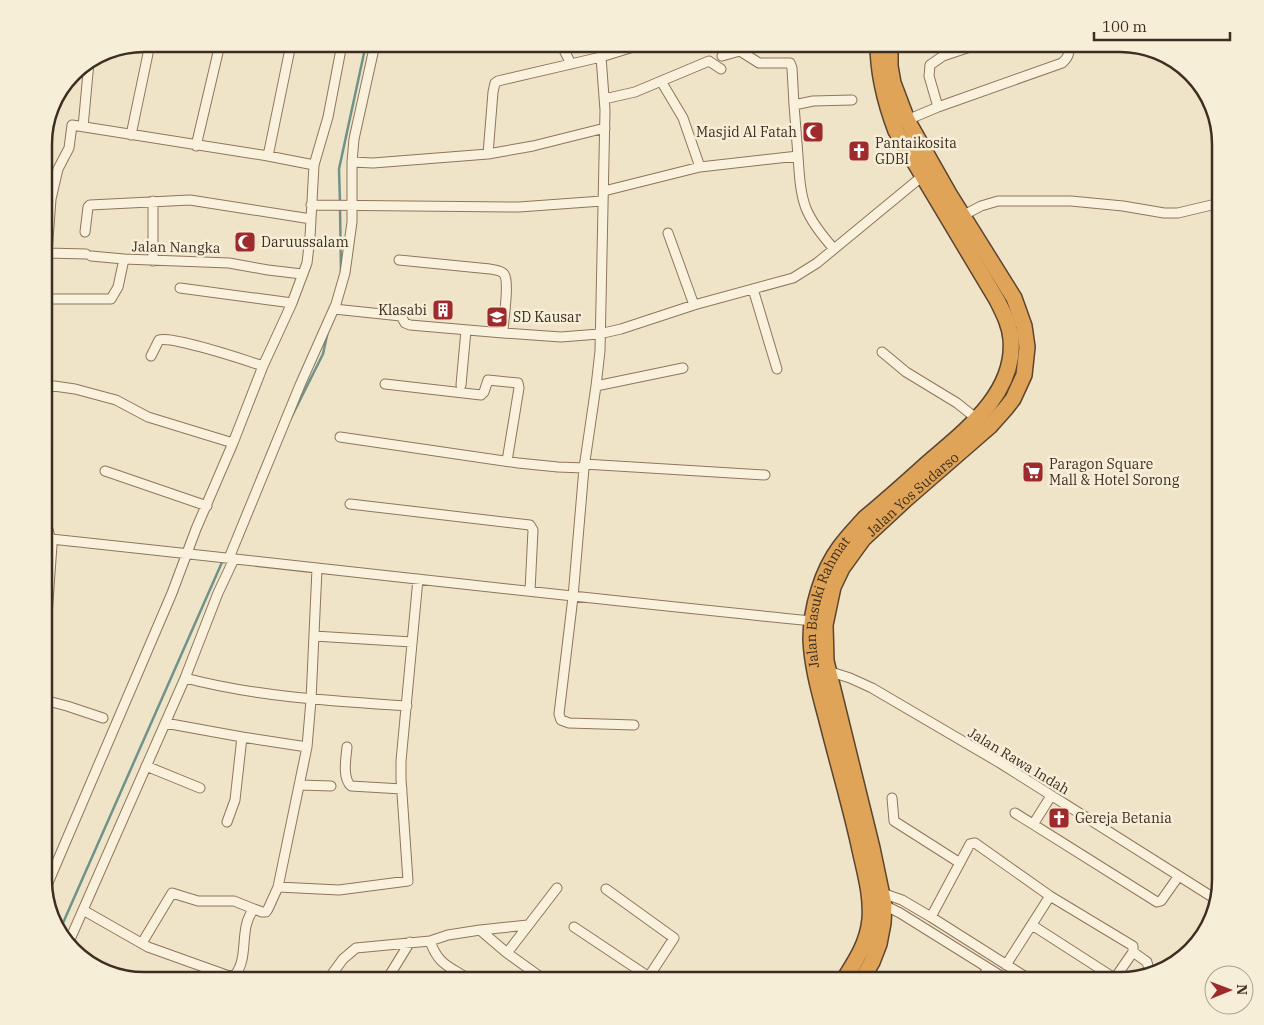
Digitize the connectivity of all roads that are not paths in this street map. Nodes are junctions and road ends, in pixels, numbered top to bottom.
1 (148, 52) edge
2 (218, 52) edge
3 (290, 52) edge
4 (340, 52) edge
5 (373, 52) edge
6 (565, 52) edge
7 (617, 52) edge
8 (736, 52) edge
9 (742, 52) edge
10 (878, 52) edge
11 (890, 52) edge
12 (956, 52) edge
13 (1068, 52) edge
14 (722, 56) dead end
15 (600, 57) junction
16 (571, 64) junction
17 (721, 70) dead end
18 (88, 72) edge
19 (661, 81) junction
20 (604, 100) junction
21 (852, 100) dead end
22 (794, 105) junction
23 (938, 107) junction
24 (906, 120) junction
25 (83, 127) junction
26 (605, 128) junction
27 (131, 134) junction
28 (196, 146) junction
29 (488, 154) junction
30 (268, 156) junction
31 (798, 156) junction
32 (352, 162) junction
33 (314, 165) junction
34 (700, 167) junction
35 (928, 171) junction
36 (53, 190) edge
37 (604, 191) junction
38 (153, 201) junction
39 (602, 201) junction
40 (348, 204) junction
41 (314, 205) junction
42 (1212, 205) edge
43 (962, 216) junction
44 (311, 219) junction
45 (85, 232) dead end
46 (668, 233) dead end
47 (834, 249) junction
48 (53, 252) edge
49 (124, 259) junction
50 (153, 260) junction
51 (399, 260) dead end
52 (302, 274) junction
53 (180, 288) dead end
54 (753, 289) junction
55 (53, 299) edge
56 (292, 303) junction
57 (694, 305) junction
58 (334, 309) junction
59 (466, 330) junction
60 (503, 333) junction
61 (599, 334) junction
62 (882, 352) dead end
63 (150, 356) dead end
64 (263, 366) junction
65 (683, 368) dead end
66 (777, 369) dead end
67 (385, 384) dead end
68 (461, 385) dead end
69 (53, 386) edge
70 (596, 386) junction
71 (977, 419) junction
72 (340, 437) dead end
73 (233, 443) junction
74 (507, 461) junction
75 (584, 466) junction
76 (105, 471) dead end
77 (765, 475) dead end
78 (350, 504) dead end
79 (207, 506) junction
80 (53, 539) edge
81 (191, 554) junction
82 (229, 558) junction
83 (317, 569) junction
84 (418, 579) junction
85 (530, 591) junction
86 (573, 597) junction
87 (813, 621) junction
88 (314, 636) junction
89 (412, 642) junction
90 (828, 671) junction
91 (185, 678) junction
92 (311, 700) junction
93 (53, 702) edge
94 (407, 706) junction
95 (103, 718) dead end
96 (165, 723) junction
97 (634, 725) dead end
98 (242, 737) junction
99 (307, 747) junction
100 (347, 747) dead end
101 (146, 766) junction
102 (300, 785) junction
103 (331, 786) dead end
104 (200, 788) dead end
105 (402, 789) junction
106 (1051, 796) junction
107 (892, 798) dead end
108 (1014, 812) dead end
109 (227, 822) dead end
110 (1034, 823) junction
111 (960, 863) junction
112 (53, 871) edge
113 (1178, 876) junction
114 (278, 887) junction
115 (557, 888) dead end
116 (606, 889) dead end
117 (1050, 896) junction
118 (1210, 896) edge
119 (883, 899) junction
120 (254, 909) junction
121 (83, 910) junction
122 (931, 916) junction
123 (528, 925) junction
124 (1032, 925) junction
125 (574, 928) dead end
126 (480, 930) junction
127 (71, 936) edge
128 (430, 941) junction
129 (410, 942) junction
130 (142, 943) junction
131 (1133, 952) junction
132 (507, 953) junction
133 (1006, 965) junction
134 (988, 968) junction
135 (1149, 968) edge
136 (215, 972) edge
137 (237, 972) edge
138 (334, 972) edge
139 (392, 972) edge
140 (457, 972) edge
141 (533, 972) edge
142 (638, 972) edge
143 (652, 972) edge
144 (849, 972) edge
145 (866, 972) edge
146 (986, 972) edge
147 (994, 972) edge
148 (1017, 972) edge
149 (1105, 972) edge
150 (1122, 972) edge

1 - 27 street
2 - 28 street
3 - 30 street
4 - 33 street
5 - 32 street
6 - 16 street
7 - 15 street
8 - 14 street
9 - 22 street
10 - 35 highway, Jalan Basuki Rahmat
11 - 24 highway, Jalan Yos Sudarso
12 - 23 street
13 - 23 street
15 - 16 street
15 - 20 street
16 - 29 street
17 - 19 street
18 - 25 street
19 - 20 street
19 - 34 street
20 - 26 street
21 - 22 street
22 - 31 street
23 - 24 street
24 - 35 highway, Jalan Yos Sudarso
25 - 27 street
25 - 36 street
26 - 29 street
26 - 37 street
27 - 28 street
28 - 30 street
29 - 32 street
30 - 33 street
31 - 34 street
31 - 47 street
32 - 40 street
33 - 41 street
34 - 37 street
35 - 43 highway, Jalan Yos Sudarso
35 - 47 street
35 - 71 highway, Jalan Basuki Rahmat
37 - 39 street
38 - 44 street
38 - 45 street
38 - 50 street
39 - 40 street
39 - 61 street
40 - 41 street
40 - 58 street
41 - 44 street
42 - 43 street
43 - 90 highway, Jalan Yos Sudarso
44 - 52 street
46 - 57 street
47 - 54 street
48 - 49 street
49 - 50 street, Jalan Nangka
49 - 55 street, Jalan Nangka
50 - 52 street, Jalan Nangka
51 - 60 street
52 - 56 street
53 - 56 street
54 - 57 street
54 - 66 street
56 - 64 street
57 - 61 street
58 - 59 street
58 - 82 street
59 - 60 street
59 - 68 street
60 - 61 street
61 - 70 street
62 - 71 street
63 - 64 street
64 - 73 street
65 - 70 street
67 - 74 street
69 - 73 street
70 - 75 street
71 - 87 highway, Jalan Basuki Rahmat
72 - 74 street
73 - 79 street
74 - 75 street
75 - 77 street
75 - 86 street
76 - 79 street
78 - 85 street
79 - 81 street
80 - 81 street
81 - 82 street
81 - 112 street
82 - 83 street
82 - 91 street
83 - 84 street
83 - 88 street
84 - 85 street
84 - 89 street
85 - 86 street
86 - 87 street
86 - 97 street
87 - 144 highway, Jalan Basuki Rahmat
88 - 89 street
88 - 92 street
89 - 94 street
90 - 106 street, Jalan Rawa Indah
90 - 119 highway, Jalan Yos Sudarso
91 - 92 street
91 - 96 street
92 - 94 street
92 - 99 street
93 - 95 street
94 - 105 street
96 - 98 street
96 - 101 street
98 - 99 street
98 - 109 street
99 - 102 street
100 - 105 street
101 - 104 street
101 - 121 street
102 - 103 street
102 - 114 street
105 - 114 street
106 - 110 street
106 - 113 street, Jalan Rawa Indah
107 - 111 street
108 - 110 street
110 - 113 street
111 - 117 street
111 - 122 street
113 - 118 street, Jalan Rawa Indah
114 - 120 street
115 - 123 street
116 - 143 street
117 - 124 street
117 - 131 street
119 - 122 street
119 - 134 street
119 - 145 highway, Jalan Yos Sudarso
120 - 130 street
120 - 137 street
121 - 127 street
121 - 130 street
122 - 133 street
123 - 126 street
123 - 132 street
124 - 133 street
124 - 149 street
125 - 142 street
126 - 128 street
126 - 132 street
128 - 129 street
128 - 140 street
129 - 138 street
129 - 139 street
130 - 136 street
131 - 135 street
131 - 150 street
132 - 141 street
133 - 148 street
134 - 146 street
134 - 147 street

